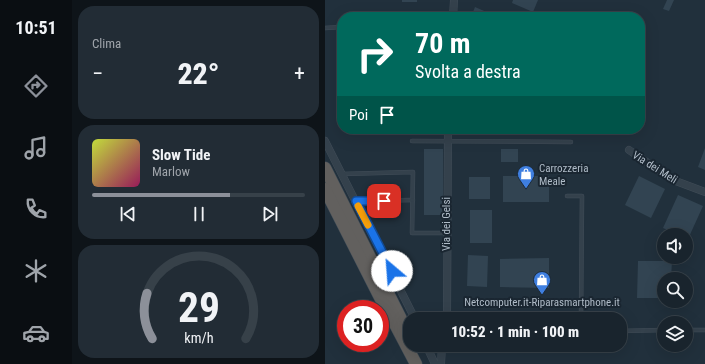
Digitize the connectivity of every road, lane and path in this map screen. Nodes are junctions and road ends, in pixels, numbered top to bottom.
1 (454, 0) edge
2 (453, 12) edge
3 (337, 27) edge
4 (325, 28) edge
5 (448, 134) edge
6 (412, 140) dead end
7 (325, 141) edge
8 (448, 141) junction
9 (571, 142) dead end
10 (629, 150) dead end
11 (325, 168) edge
12 (342, 174) junction
13 (325, 189) edge
14 (705, 192) edge
15 (567, 196) dead end
16 (413, 200) junction
17 (356, 201) junction
18 (446, 233) junction
19 (380, 300) edge
20 (412, 312) edge
21 (447, 312) edge
22 (581, 312) edge
23 (389, 317) joint
24 (403, 324) edge
25 (657, 330) edge
26 (693, 330) edge
27 (705, 330) edge
28 (627, 331) edge
29 (417, 352) edge
30 (429, 352) edge
31 (442, 352) edge
32 (406, 364) edge
33 (416, 364) edge
34 (423, 364) edge
35 (435, 364) edge
36 (441, 364) edge

1 - 2 street
3 - 4 lane
5 - 8 street, Via dei Gelsi
6 - 8 lane
7 - 12 street
8 - 9 lane
8 - 18 street, Via dei Gelsi
10 - 14 street, Via dei Meli
11 - 24 highway
12 - 16 lane
12 - 17 street
13 - 19 highway
15 - 22 lane
16 - 17 lane
16 - 18 lane
17 - 20 street
18 - 21 street, Via dei Gelsi
23 - 32 highway
23 - 33 highway
25 - 28 lane
26 - 27 lane
29 - 34 highway
30 - 35 street
31 - 36 street

